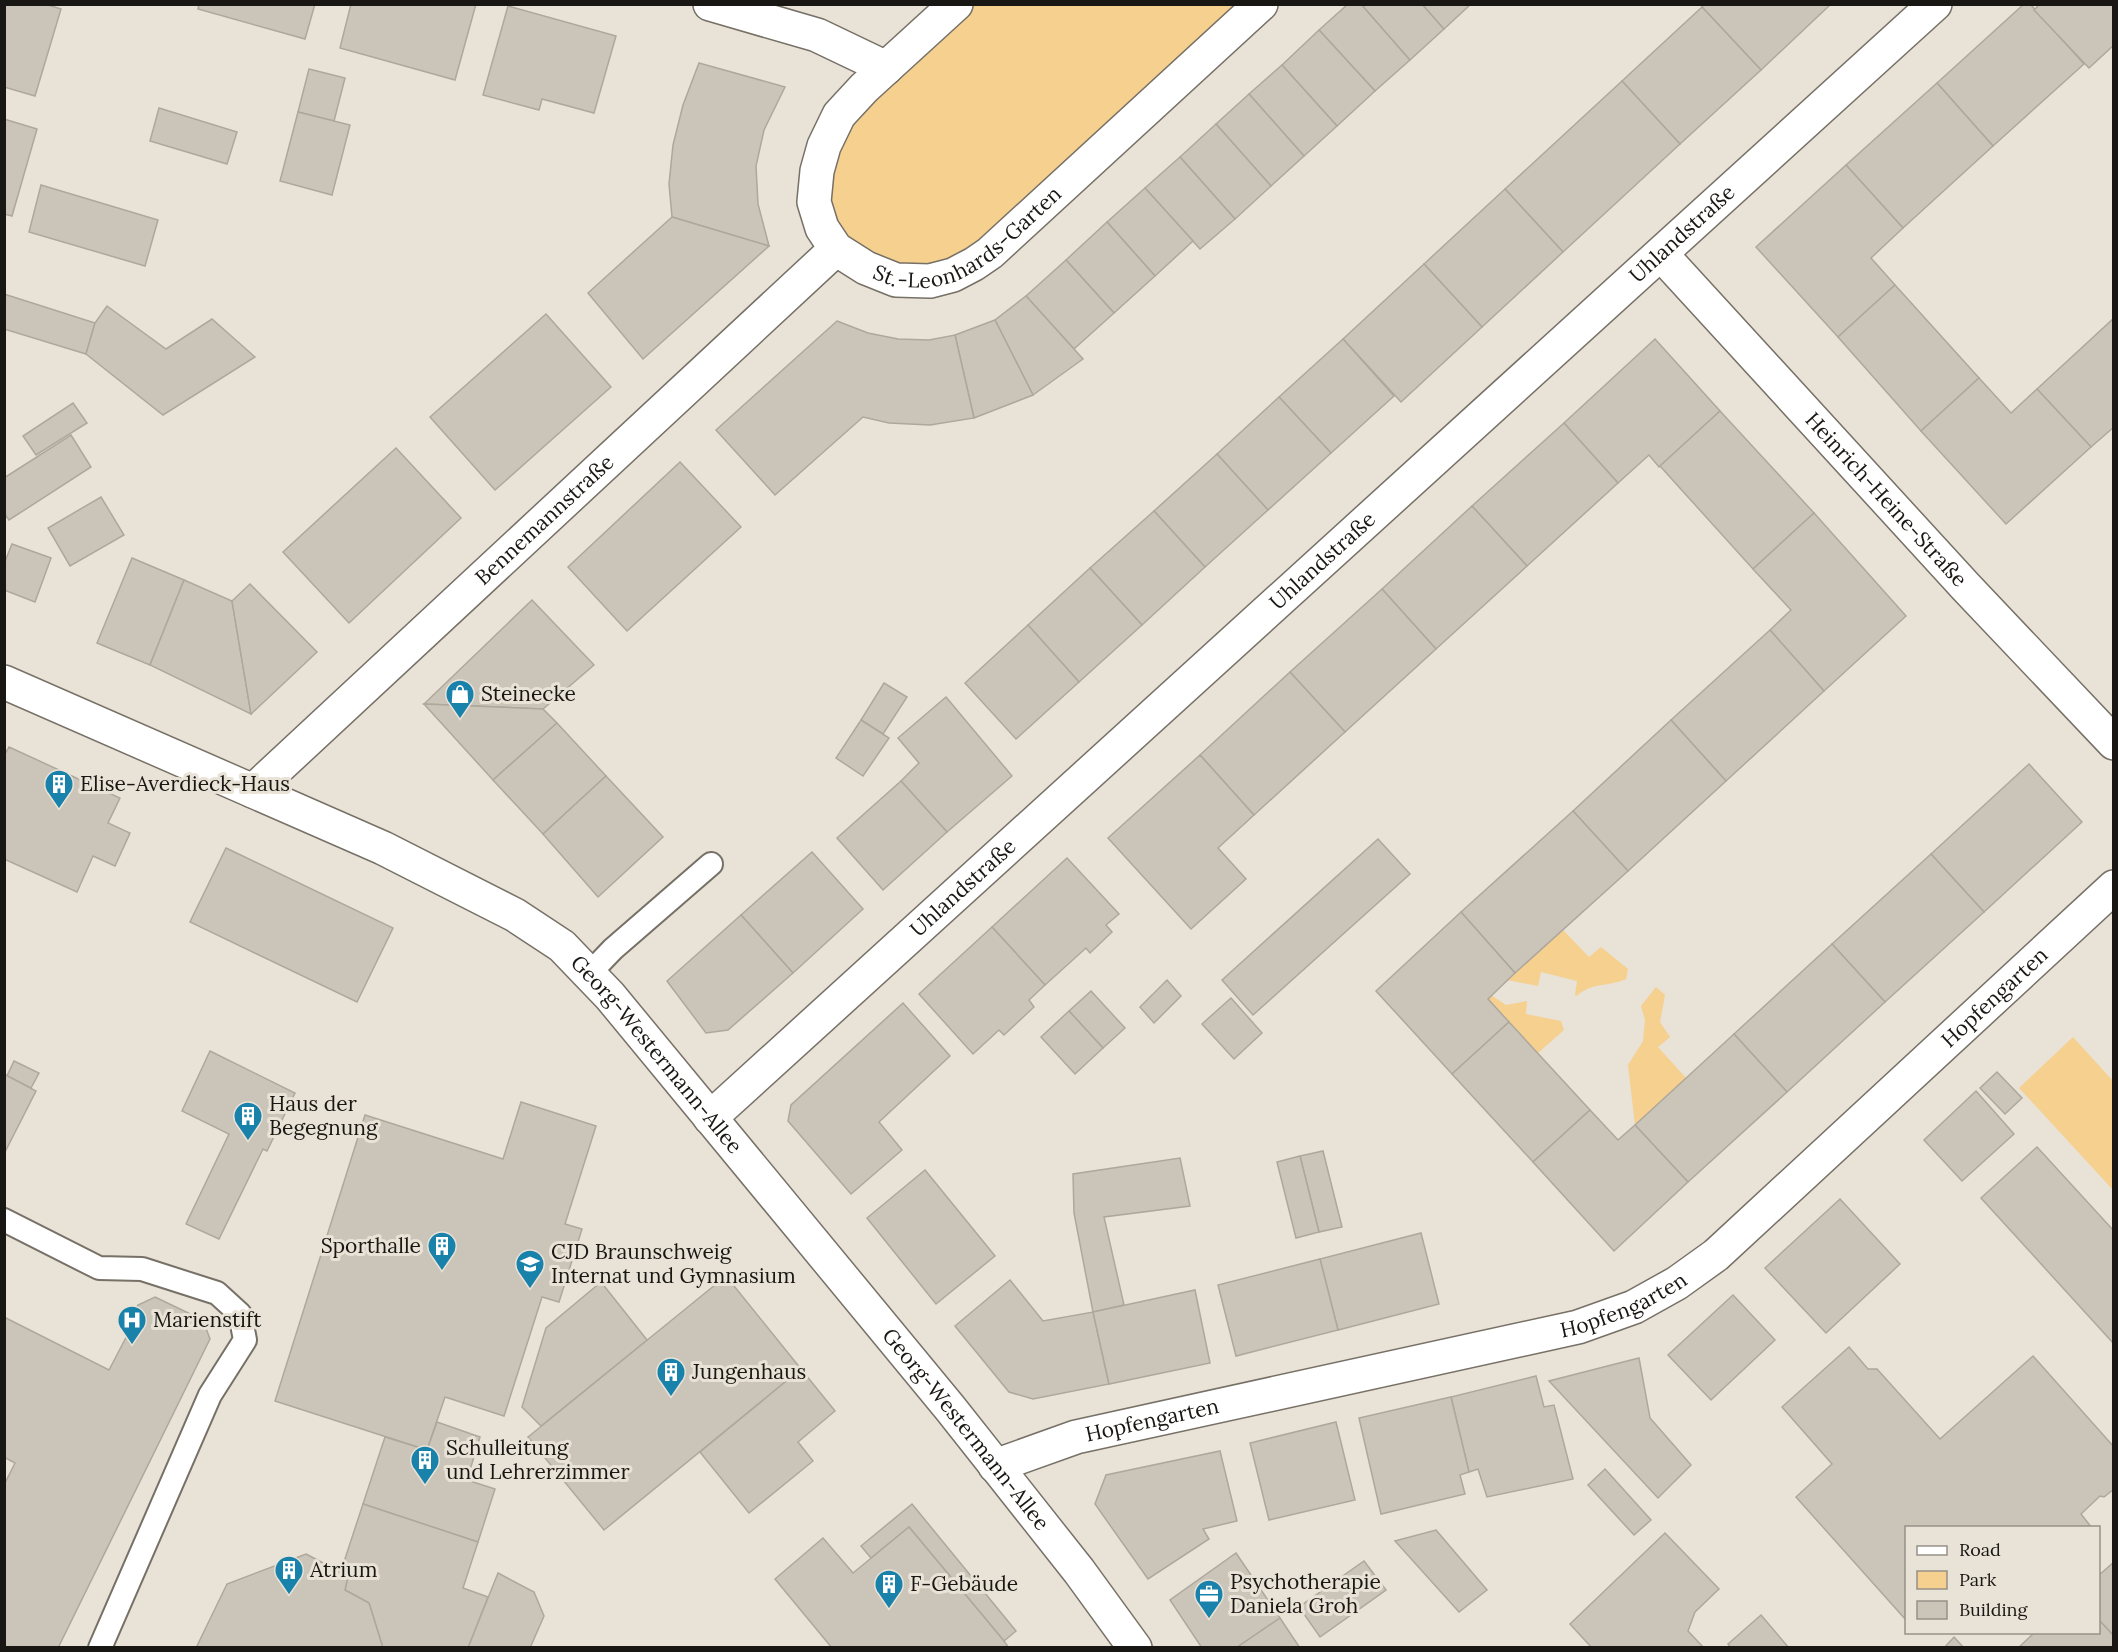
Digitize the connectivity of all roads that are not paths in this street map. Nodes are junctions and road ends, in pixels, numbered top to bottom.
1 (710, 4) edge
2 (956, 4) edge
3 (1261, 4) edge
4 (1935, 4) edge
5 (886, 68) junction
6 (836, 249) junction
7 (1661, 254) junction
8 (6, 686) edge
9 (2114, 743) edge
10 (253, 790) junction
11 (711, 864) dead end
12 (2114, 887) edge
13 (589, 974) junction
14 (710, 1118) junction
15 (4, 1220) edge
16 (995, 1466) junction
17 (100, 1647) edge
18 (1135, 1647) edge

1 - 5 street
2 - 5 street, St.-Leonhards-Garten
3 - 6 street, St.-Leonhards-Garten
4 - 7 street, Uhlandstraße
5 - 6 street, St.-Leonhards-Garten
6 - 10 street, Bennemannstraße
7 - 9 street, Heinrich-Heine-Straße
7 - 14 street, Uhlandstraße
8 - 10 street, Georg-Westermann-Allee
10 - 13 street, Georg-Westermann-Allee
11 - 13 lane
12 - 16 street, Hopfengarten
13 - 14 street, Georg-Westermann-Allee
14 - 16 street, Georg-Westermann-Allee
15 - 17 lane
16 - 18 street, Georg-Westermann-Allee

